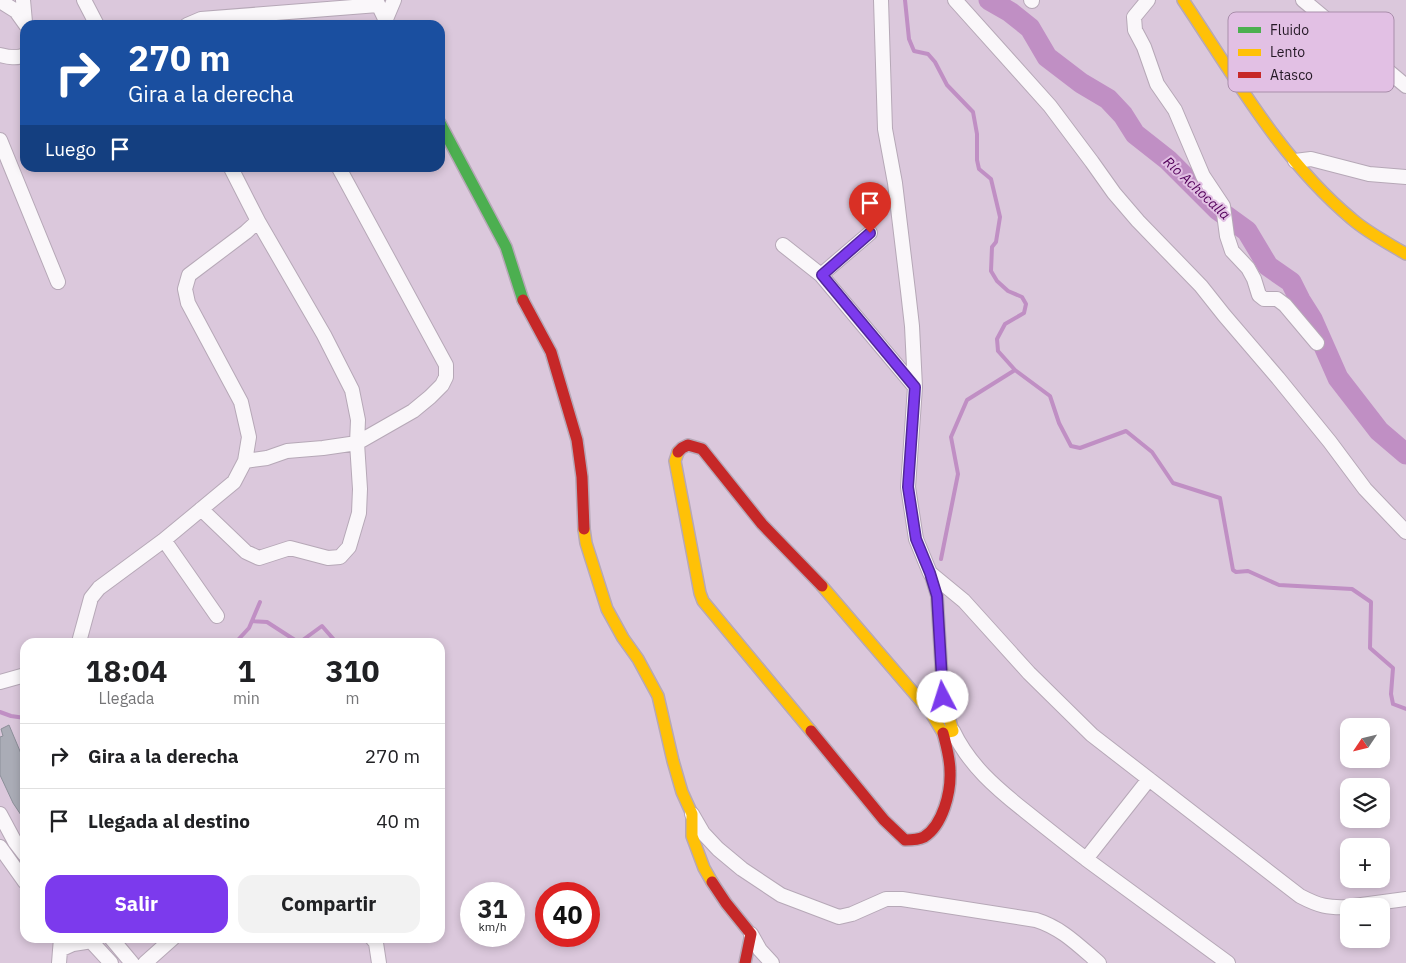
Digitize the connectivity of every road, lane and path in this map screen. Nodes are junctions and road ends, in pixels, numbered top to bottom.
1 (23, 0) edge
2 (84, 0) edge
3 (394, 0) edge
4 (881, 0) edge
5 (955, 0) edge
6 (1148, 0) edge
7 (1182, 0) edge
8 (1303, 0) edge
9 (2, 1) edge
10 (377, 2) edge
11 (1317, 12) edge
12 (22, 20) edge
13 (25, 20) edge
14 (94, 20) edge
15 (200, 20) edge
16 (386, 20) edge
17 (388, 20) edge
18 (0, 55) edge
19 (20, 57) edge
20 (1228, 66) edge
21 (1394, 76) edge
22 (1406, 86) edge
23 (1247, 92) edge
24 (445, 132) edge
25 (0, 140) edge
26 (1295, 161) junction
27 (233, 172) edge
28 (341, 172) edge
29 (1406, 177) edge
30 (258, 221) junction
31 (870, 233) dead end
32 (783, 245) dead end
33 (1406, 254) edge
34 (822, 275) junction
35 (58, 282) dead end
36 (1317, 342) dead end
37 (915, 387) junction
38 (357, 443) junction
39 (245, 461) junction
40 (201, 509) junction
41 (1406, 532) edge
42 (164, 540) junction
43 (930, 573) junction
44 (217, 616) dead end
45 (80, 638) edge
46 (20, 676) edge
47 (0, 682) edge
48 (948, 732) junction
49 (1149, 779) junction
50 (0, 814) edge
51 (692, 814) junction
52 (0, 847) edge
53 (20, 848) edge
54 (1086, 858) junction
55 (20, 874) edge
56 (1406, 898) edge
57 (1390, 900) edge
58 (1340, 907) edge
59 (751, 934) junction
60 (76, 943) edge
61 (94, 943) edge
62 (114, 943) edge
63 (167, 943) edge
64 (376, 943) edge
65 (60, 950) edge
66 (111, 963) edge
67 (132, 963) edge
68 (145, 963) edge
69 (380, 963) edge
70 (745, 963) edge
71 (772, 963) edge
72 (1099, 963) edge
73 (1228, 963) edge

1 - 13 street
2 - 14 street
3 - 17 street
4 - 37 street
5 - 41 street
6 - 36 street
7 - 20 street
8 - 11 street
9 - 12 street
10 - 15 street
10 - 16 street
18 - 19 street
21 - 22 street
23 - 26 street
24 - 51 street
25 - 35 street
26 - 29 street
26 - 33 street
27 - 30 street
28 - 38 street
30 - 38 street
30 - 39 street
31 - 34 street
32 - 34 street
34 - 37 street
37 - 43 street
38 - 39 street
38 - 40 street
39 - 40 street
40 - 42 street
42 - 44 street
42 - 45 street
43 - 48 street
43 - 49 street
46 - 47 street
48 - 48 street
48 - 54 street
49 - 54 street
49 - 58 street
50 - 53 street
51 - 59 street
51 - 72 street
52 - 55 street
54 - 73 street
56 - 57 street
59 - 70 street
59 - 71 street
60 - 65 street
61 - 66 street
62 - 67 street
63 - 68 street
64 - 69 street

